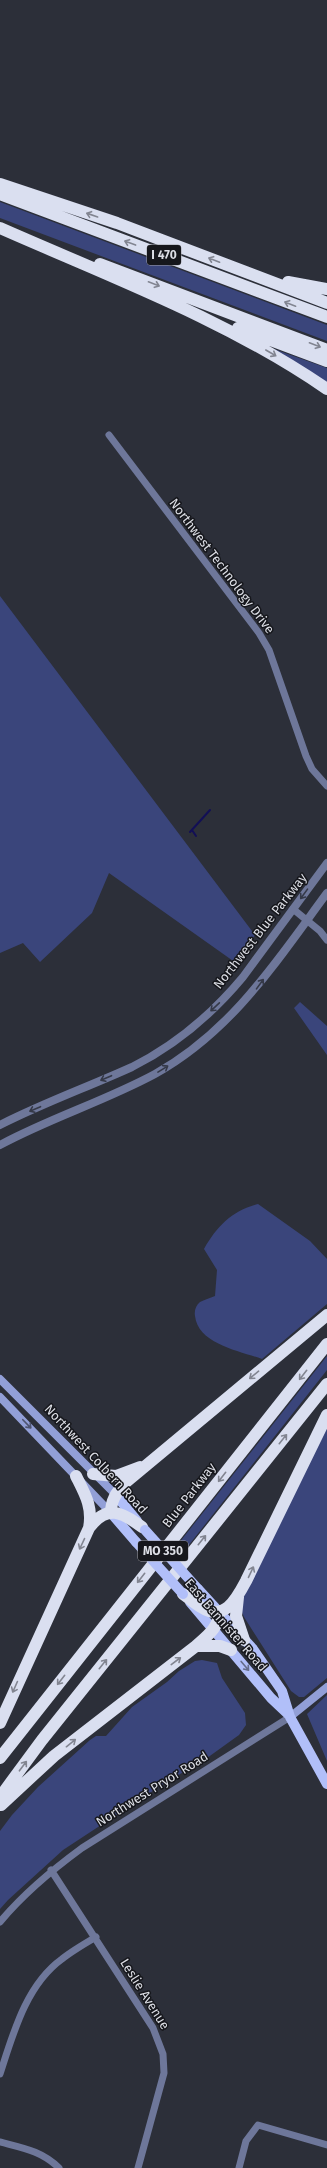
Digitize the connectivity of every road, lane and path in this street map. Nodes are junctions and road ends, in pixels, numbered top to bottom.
1 (0, 184) edge
2 (0, 194) edge
3 (0, 227) edge
4 (250, 274) junction
5 (327, 289) edge
6 (160, 298) junction
7 (327, 303) edge
8 (327, 317) edge
9 (327, 350) edge
10 (327, 361) edge
11 (327, 389) edge
12 (109, 435) dead end
13 (327, 786) edge
14 (327, 863) edge
15 (327, 893) edge
16 (293, 909) junction
17 (307, 920) junction
18 (327, 940) edge
19 (0, 1125) edge
20 (0, 1145) edge
21 (327, 1315) edge
22 (327, 1344) edge
23 (0, 1379) edge
24 (327, 1384) edge
25 (0, 1396) edge
26 (327, 1415) edge
27 (147, 1464) junction
28 (93, 1474) junction
29 (76, 1476) junction
30 (115, 1494) junction
31 (111, 1513) junction
32 (89, 1528) junction
33 (144, 1529) junction
34 (183, 1594) junction
35 (238, 1597) junction
36 (219, 1612) junction
37 (214, 1630) junction
38 (244, 1640) junction
39 (196, 1646) junction
40 (231, 1650) junction
41 (327, 1688) edge
42 (290, 1717) junction
43 (0, 1723) edge
44 (0, 1758) edge
45 (327, 1784) edge
46 (0, 1798) edge
47 (0, 1806) edge
48 (51, 1870) junction
49 (0, 1922) edge
50 (96, 1937) junction
51 (0, 2074) edge
52 (0, 2142) edge
53 (327, 2145) edge
54 (58, 2168) edge
55 (138, 2168) edge
56 (239, 2168) edge

4 -> 1 highway
8 -> 2 highway, I 470
3 - 6 highway
3 -> 9 highway, I 470
4 - 5 highway
4 - 7 highway
6 - 10 highway
6 -> 11 highway
12 - 13 street, Northwest Technology Drive
14 -> 16 street, Northwest Blue Parkway
15 - 17 street
16 - 17 street
16 -> 19 street, Northwest Blue Parkway
17 - 18 street
20 -> 17 street
21 -> 27 highway
22 -> 44 highway, Blue Parkway / MO 350
23 - 28 main road, Northwest Colbern Road
46 -> 24 highway, MO 350
25 -> 29 main road, Northwest Colbern Road
35 -> 26 highway
27 - 28 highway
27 - 30 highway
28 - 30 main road, Northwest Colbern Road
29 - 31 main road, Northwest Colbern Road
29 - 32 highway
30 - 31 highway
30 - 33 main road, Northwest Colbern Road
31 - 32 highway
31 - 33 highway
31 - 34 main road, East Bannister Road, bridge
32 -> 43 highway
33 - 36 main road, Northwest Colbern Road, bridge
34 - 36 highway
34 - 37 main road, East Bannister Road
35 - 36 highway
35 - 38 highway
36 - 37 highway
36 - 38 main road, East Bannister Road
37 - 39 highway
37 - 40 main road, East Bannister Road
38 - 42 main road, East Bannister Road
39 - 40 highway
47 -> 39 highway
40 -> 42 main road, East Bannister Road
41 - 42 main road, Northwest Pryor Road
42 - 45 main road, East Bannister Road
42 - 48 street, Northwest Pryor Road
48 - 49 street, Northwest Pryor Road
48 - 50 street, Leslie Avenue
50 - 51 street
50 - 55 street, Leslie Avenue
52 - 54 street
53 - 56 street

